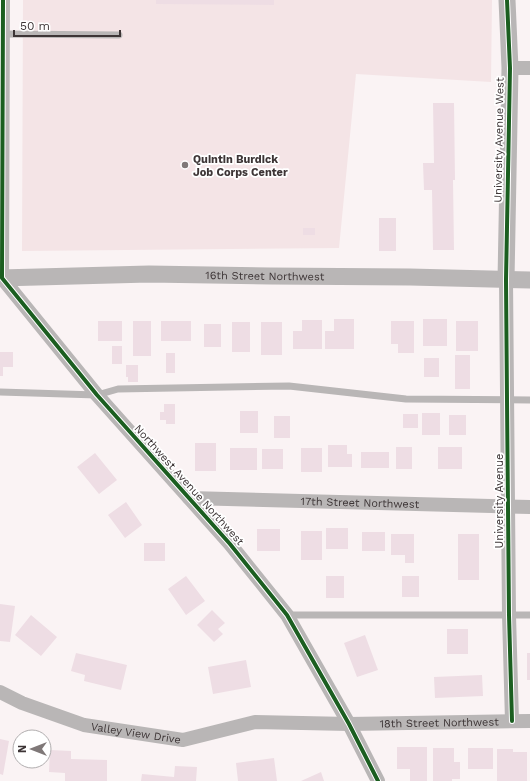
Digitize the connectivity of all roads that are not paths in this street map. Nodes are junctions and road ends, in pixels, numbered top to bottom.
1 (3, 0) edge
2 (507, 0) edge
3 (119, 36) dead end
4 (1, 39) edge
5 (510, 68) junction
6 (530, 68) edge
7 (1, 278) edge
8 (506, 280) junction
9 (530, 280) edge
10 (0, 392) edge
11 (97, 395) junction
12 (507, 400) junction
13 (530, 400) edge
14 (189, 498) junction
15 (508, 507) junction
16 (530, 507) edge
17 (287, 615) junction
18 (509, 615) junction
19 (530, 615) edge
20 (0, 692) edge
21 (512, 721) junction
22 (530, 721) edge
23 (349, 724) junction
24 (378, 781) edge

1 - 4 street
2 - 5 street, University Avenue West
3 - 4 lane
4 - 7 street
5 - 6 street
5 - 8 street, University Avenue West
7 - 8 street, 16th Street Northwest
7 - 11 street, Northwest Avenue Northwest
8 - 9 street, 16th Street Northwest
8 - 12 street, University Avenue
10 - 11 lane
11 - 12 lane
11 - 14 street, Northwest Avenue Northwest
12 - 13 lane
12 - 15 street, University Avenue
14 - 15 street, 17th Street Northwest
14 - 17 street, Northwest Avenue Northwest
15 - 16 street, 17th Street Northwest
15 - 18 street, University Avenue
17 - 18 lane
17 - 23 street, Northwest Avenue Northwest
18 - 19 lane
18 - 21 street, University Avenue
20 - 23 street, Valley View Drive
21 - 22 street, 18th Street Northwest
21 - 23 street, 18th Street Northwest
23 - 24 street, Northwest Avenue Northwest

